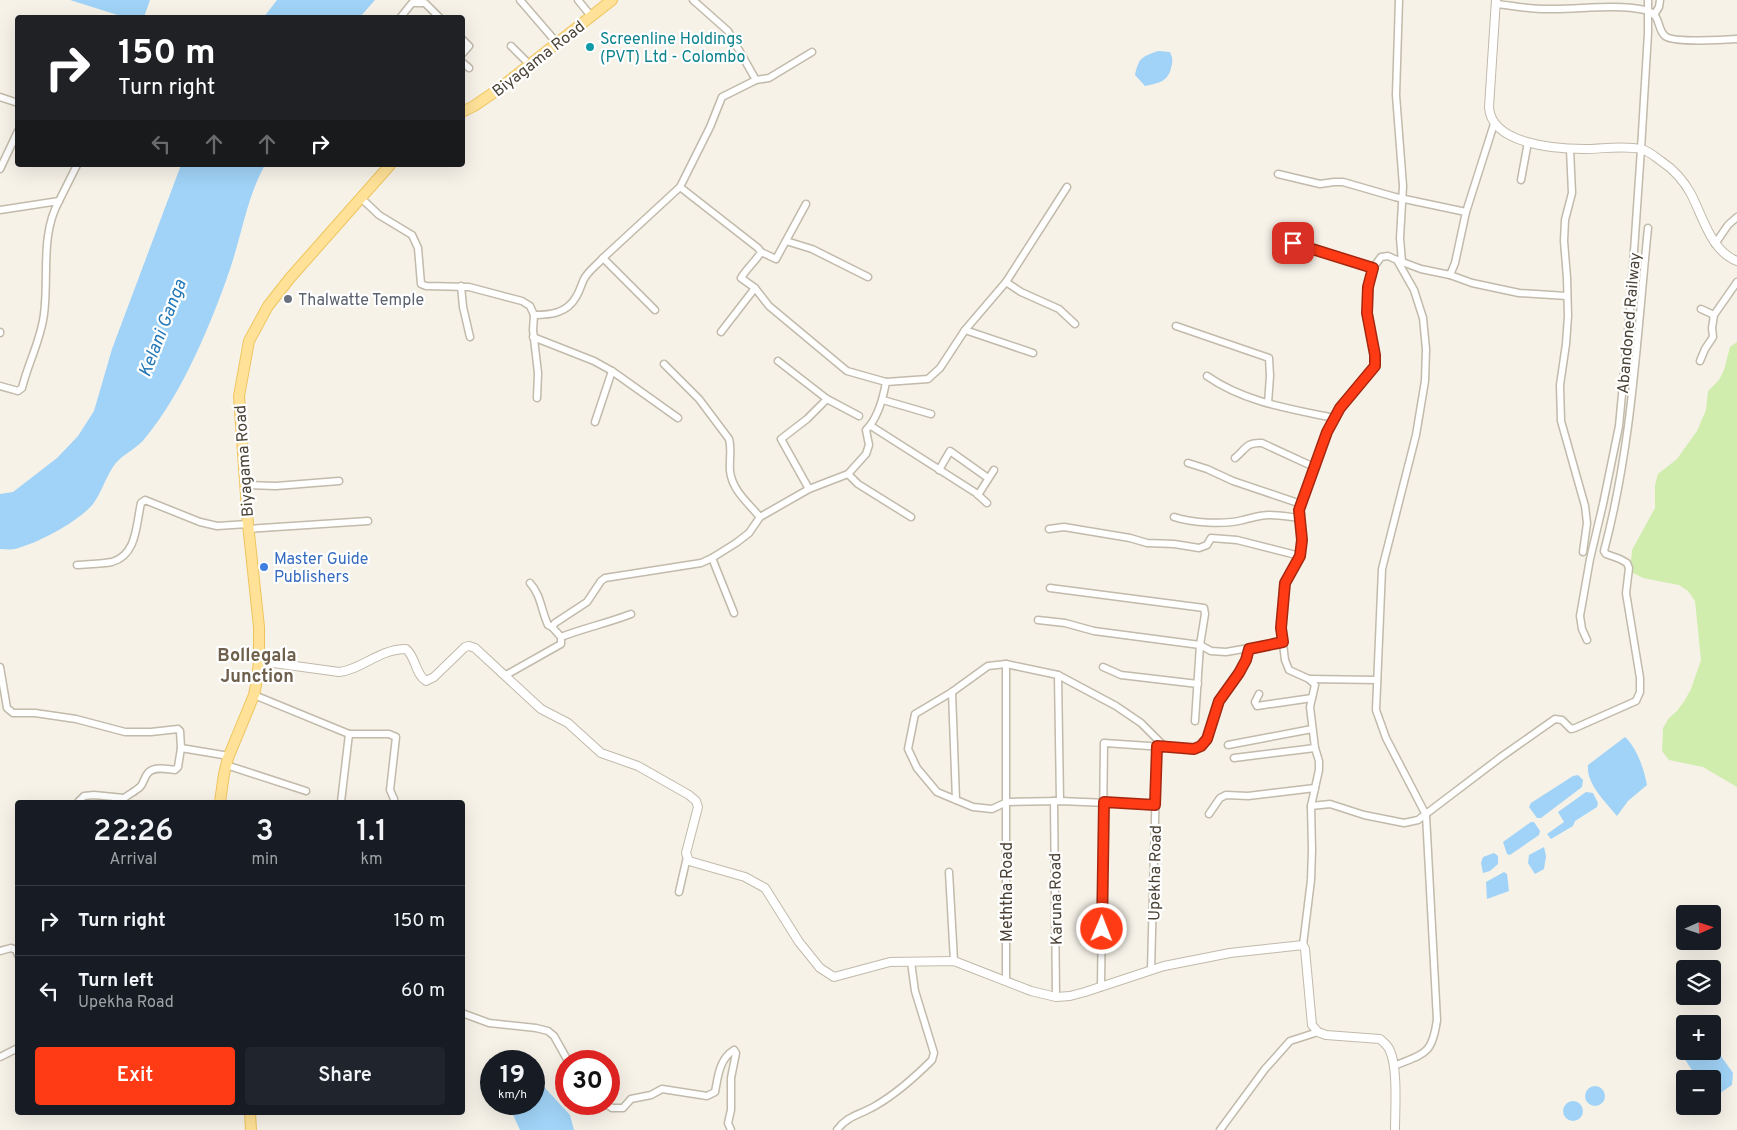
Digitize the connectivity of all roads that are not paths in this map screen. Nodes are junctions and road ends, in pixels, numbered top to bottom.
1 (520, 0) edge
2 (578, 0) edge
3 (612, 0) edge
4 (693, 0) edge
5 (1399, 0) edge
6 (1648, 0) edge
7 (1660, 0) edge
8 (411, 1) edge
9 (1496, 2) edge
10 (1651, 13) junction
11 (402, 15) edge
12 (437, 15) edge
13 (591, 16) junction
14 (1737, 39) edge
15 (557, 43) junction
16 (512, 46) dead end
17 (812, 52) dead end
18 (530, 64) junction
19 (465, 65) edge
20 (469, 68) dead end
21 (756, 80) junction
22 (0, 97) edge
23 (15, 102) edge
24 (465, 110) edge
25 (1494, 124) junction
26 (15, 138) edge
27 (1528, 142) junction
28 (1570, 149) junction
29 (1641, 149) junction
30 (76, 167) edge
31 (388, 167) edge
32 (0, 168) edge
33 (1278, 174) dead end
34 (1521, 180) dead end
35 (680, 187) junction
36 (1067, 187) dead end
37 (361, 198) junction
38 (1403, 199) junction
39 (59, 201) junction
40 (806, 204) dead end
41 (0, 210) edge
42 (1466, 212) junction
43 (1737, 217) edge
44 (1648, 228) dead end
45 (1295, 232) dead end
46 (786, 241) junction
47 (1715, 244) junction
48 (761, 252) junction
49 (603, 258) junction
50 (1737, 261) edge
51 (1399, 262) junction
52 (1373, 268) junction
53 (1450, 275) junction
54 (868, 277) dead end
55 (1006, 282) junction
56 (1737, 282) edge
57 (461, 286) junction
58 (754, 288) junction
59 (1567, 296) junction
60 (1701, 309) dead end
61 (655, 310) dead end
62 (534, 314) junction
63 (1714, 315) junction
64 (1075, 324) dead end
65 (1176, 326) dead end
66 (965, 330) junction
67 (721, 332) dead end
68 (470, 337) dead end
69 (533, 337) junction
70 (1033, 353) dead end
71 (778, 361) dead end
72 (1700, 361) dead end
73 (664, 364) dead end
74 (612, 371) junction
75 (1207, 376) dead end
76 (886, 382) junction
77 (0, 386) edge
78 (537, 398) dead end
79 (827, 398) junction
80 (882, 400) junction
81 (1268, 403) junction
82 (931, 414) dead end
83 (859, 416) dead end
84 (678, 418) dead end
85 (1334, 418) junction
86 (595, 422) dead end
87 (871, 426) junction
88 (1235, 458) dead end
89 (1188, 463) dead end
90 (1314, 467) junction
91 (939, 470) junction
92 (994, 470) dead end
93 (848, 474) junction
94 (988, 478) junction
95 (339, 480) dead end
96 (245, 485) junction
97 (809, 489) junction
98 (978, 495) junction
99 (987, 503) dead end
100 (1301, 504) junction
101 (911, 517) dead end
102 (1174, 517) dead end
103 (760, 518) junction
104 (1300, 518) junction
105 (368, 521) dead end
106 (248, 527) junction
107 (1048, 529) dead end
108 (1583, 552) dead end
109 (1300, 556) junction
110 (712, 558) junction
111 (77, 565) dead end
112 (530, 583) dead end
113 (1050, 588) dead end
114 (734, 613) dead end
115 (631, 614) dead end
116 (1038, 620) dead end
117 (552, 627) junction
118 (561, 637) junction
119 (1587, 640) dead end
120 (1283, 642) junction
121 (1200, 645) junction
122 (1249, 649) junction
123 (259, 661) junction
124 (1006, 664) junction
125 (1103, 667) dead end
126 (0, 668) edge
127 (506, 675) junction
128 (1058, 676) junction
129 (1309, 679) junction
130 (1377, 680) junction
131 (1198, 684) junction
132 (952, 692) junction
133 (254, 694) junction
134 (1259, 694) dead end
135 (1312, 698) junction
136 (1195, 721) dead end
137 (1312, 729) junction
138 (348, 734) junction
139 (1228, 745) dead end
140 (1157, 746) junction
141 (1165, 747) junction
142 (182, 748) junction
143 (1315, 748) junction
144 (1234, 758) dead end
145 (228, 760) junction
146 (1315, 788) junction
147 (306, 791) dead end
148 (394, 799) dead end
149 (80, 800) edge
150 (122, 800) edge
151 (220, 800) edge
152 (340, 800) edge
153 (956, 800) junction
154 (1057, 801) junction
155 (1007, 802) junction
156 (1104, 802) junction
157 (1155, 805) junction
158 (1311, 806) junction
159 (1209, 814) dead end
160 (1426, 815) junction
161 (687, 857) junction
162 (949, 872) dead end
163 (679, 892) dead end
164 (1303, 945) junction
165 (15, 950) edge
166 (0, 951) edge
167 (954, 961) junction
168 (911, 962) junction
169 (1151, 970) junction
170 (1006, 982) junction
171 (1101, 987) junction
172 (1056, 997) junction
173 (465, 1014) edge
174 (1318, 1032) junction
175 (15, 1050) edge
176 (562, 1050) edge
177 (0, 1057) edge
178 (1394, 1066) junction
179 (620, 1108) edge
180 (250, 1115) edge
181 (251, 1130) edge
182 (731, 1130) edge
183 (836, 1130) edge
184 (1220, 1130) edge
185 (1395, 1130) edge

1 - 15 street
2 - 13 street
3 - 13 main road, Biyagama Road
4 - 21 street
5 - 38 street
6 - 10 street, Abandoned Railway
7 - 10 street
8 - 11 street
8 - 12 street
9 - 10 street
9 - 25 street
10 - 14 street
10 - 29 street, Abandoned Railway
13 - 15 main road, Biyagama Road
15 - 18 main road, Biyagama Road
16 - 18 street
17 - 21 street
18 - 24 main road, Biyagama Road
19 - 20 street
21 - 35 street
22 - 23 street
25 - 27 street
25 - 42 street
26 - 32 street
27 - 28 street
27 - 34 street
28 - 29 street
28 - 59 street
29 - 47 street
29 - 119 street, Abandoned Railway
30 - 39 street
31 - 37 main road, Biyagama Road
33 - 38 street
35 - 48 street
35 - 49 street
36 - 55 street
37 - 57 street
37 - 96 main road, Biyagama Road
38 - 42 street
38 - 51 street
39 - 41 street
39 - 77 street
40 - 46 street
42 - 53 street
43 - 47 street
44 - 160 street
45 - 52 street
46 - 48 street
46 - 54 street
47 - 50 street
48 - 58 street
49 - 61 street
49 - 62 street
51 - 52 street
51 - 53 street
51 - 130 street
52 - 85 street
53 - 59 street
55 - 64 street
55 - 66 street
56 - 63 street
57 - 62 street
57 - 68 street
58 - 67 street
58 - 76 street
59 - 108 street
60 - 63 street
62 - 69 street
63 - 72 street
65 - 81 street
66 - 70 street
66 - 76 street
69 - 74 street
69 - 78 street
71 - 79 street
73 - 103 street
74 - 84 street
74 - 86 street
75 - 81 street
76 - 80 street
79 - 83 street
79 - 97 street
80 - 82 street
80 - 87 street
81 - 85 street
85 - 90 street
87 - 91 street
87 - 93 street
88 - 90 street
89 - 100 street
90 - 100 street
91 - 94 street
91 - 98 street
92 - 94 street
93 - 97 street
93 - 101 street
94 - 98 street
95 - 96 street
96 - 106 main road, Biyagama Road
97 - 103 street
98 - 99 street
100 - 104 street
102 - 104 street
103 - 110 street
104 - 109 street
105 - 106 street
106 - 111 street
106 - 123 main road, Biyagama Road
107 - 109 street
109 - 120 street
110 - 114 street
110 - 117 street
112 - 117 street
113 - 121 street
115 - 118 street
116 - 121 street
117 - 118 street
118 - 127 street
120 - 122 street
120 - 129 street
121 - 122 street
121 - 131 street
122 - 141 street
123 - 127 street
123 - 133 main road, Biyagama Road
124 - 128 street
124 - 132 street
124 - 155 street, Meththa Road
125 - 131 street
126 - 142 street
127 - 161 street
128 - 141 street
128 - 154 street, Karuna Road
129 - 130 street
129 - 135 street
130 - 160 street
131 - 136 street
132 - 153 street
132 - 153 street
133 - 138 street
133 - 145 main road, Biyagama Road
134 - 135 street
135 - 137 street
137 - 139 street
137 - 143 street
138 - 148 street
138 - 152 street
140 - 141 street
140 - 156 street
140 - 157 street, Upekha Road
142 - 145 street
142 - 150 street
143 - 144 street
143 - 146 street
145 - 147 street
145 - 151 main road, Biyagama Road
146 - 158 street
146 - 159 street
149 - 150 street
153 - 155 street
154 - 155 street
154 - 156 street
154 - 172 street, Karuna Road
155 - 170 street, Meththa Road
156 - 157 street
156 - 171 street
157 - 169 street, Upekha Road
158 - 160 street
158 - 164 street
160 - 178 street
161 - 163 street
161 - 168 street
162 - 167 street
164 - 169 street
164 - 174 street
165 - 166 street
167 - 168 street
167 - 170 street
168 - 183 street
169 - 171 street
170 - 172 street
171 - 172 street
173 - 176 street
174 - 178 street
174 - 184 street
175 - 177 street
178 - 185 street
179 - 182 street
180 - 181 main road

